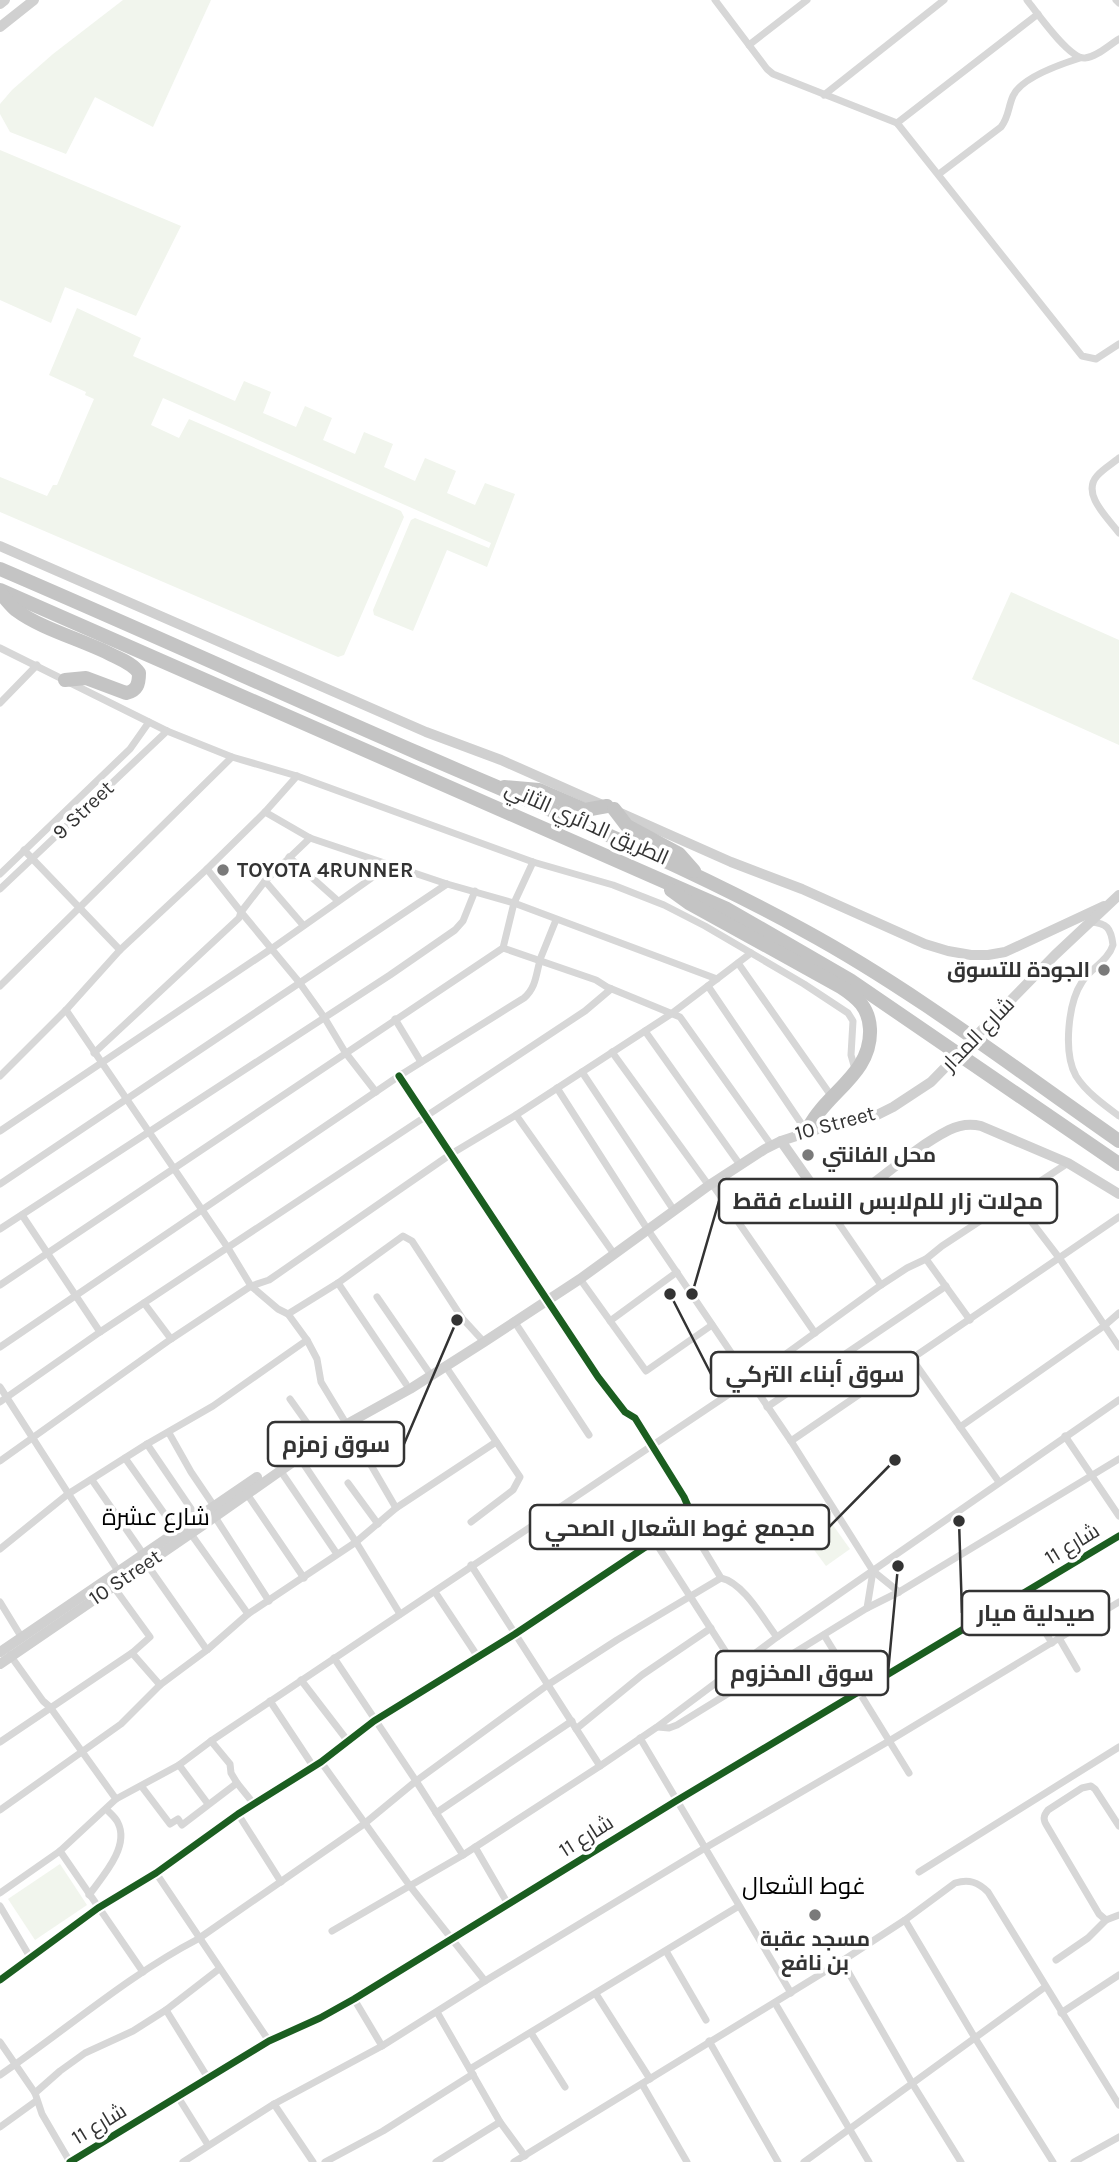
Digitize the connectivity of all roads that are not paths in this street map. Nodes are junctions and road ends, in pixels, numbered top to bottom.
1 (5, 0) edge
2 (34, 0) edge
3 (715, 0) edge
4 (807, 0) edge
5 (944, 0) edge
6 (1027, 0) edge
7 (0, 4) edge
8 (1038, 13) junction
9 (0, 27) edge
10 (1119, 38) edge
11 (749, 45) junction
12 (1080, 58) junction
13 (824, 96) junction
14 (897, 122) junction
15 (939, 174) junction
16 (1119, 344) edge
17 (1119, 458) edge
18 (1119, 533) edge
19 (0, 546) edge
20 (0, 569) edge
21 (0, 592) edge
22 (0, 648) edge
23 (37, 665) junction
24 (65, 680) junction
25 (0, 703) edge
26 (149, 722) junction
27 (167, 731) junction
28 (232, 757) junction
29 (297, 776) junction
30 (496, 787) junction
31 (610, 808) junction
32 (265, 812) junction
33 (310, 838) junction
34 (24, 850) junction
35 (289, 857) junction
36 (32, 858) junction
37 (533, 862) junction
38 (390, 865) junction
39 (207, 869) junction
40 (0, 874) edge
41 (654, 876) junction
42 (699, 877) junction
43 (265, 881) junction
44 (447, 884) junction
45 (0, 889) edge
46 (475, 891) junction
47 (1119, 895) edge
48 (337, 900) junction
49 (514, 903) junction
50 (1107, 905) junction
51 (79, 908) junction
52 (241, 912) junction
53 (556, 920) junction
54 (1090, 922) junction
55 (303, 925) junction
56 (271, 948) junction
57 (503, 948) junction
58 (120, 950) junction
59 (751, 953) junction
60 (540, 960) junction
61 (738, 963) junction
62 (717, 979) junction
63 (299, 982) junction
64 (0, 986) edge
65 (708, 986) junction
66 (611, 989) junction
67 (66, 1010) junction
68 (671, 1014) junction
69 (324, 1017) junction
70 (395, 1018) junction
71 (645, 1031) junction
72 (345, 1052) junction
73 (612, 1052) junction
74 (94, 1053) junction
75 (421, 1062) junction
76 (102, 1063) junction
77 (2, 1071) edge
78 (582, 1072) junction
79 (856, 1073) junction
80 (399, 1076) junction
81 (557, 1088) junction
82 (376, 1092) junction
83 (833, 1097) junction
84 (126, 1099) junction
85 (893, 1107) junction
86 (516, 1115) junction
87 (426, 1116) junction
88 (1119, 1116) edge
89 (807, 1128) junction
90 (0, 1131) edge
91 (148, 1132) junction
92 (775, 1141) junction
93 (1119, 1141) edge
94 (451, 1154) junction
95 (738, 1163) junction
96 (1068, 1163) junction
97 (1119, 1164) edge
98 (174, 1170) junction
99 (1, 1181) edge
100 (710, 1184) junction
101 (1119, 1194) edge
102 (1014, 1199) junction
103 (673, 1209) junction
104 (201, 1211) junction
105 (831, 1212) junction
106 (22, 1214) junction
107 (1119, 1217) edge
108 (0, 1229) edge
109 (648, 1229) junction
110 (228, 1248) junction
111 (612, 1251) junction
112 (48, 1255) junction
113 (926, 1259) junction
114 (1060, 1259) junction
115 (677, 1272) junction
116 (580, 1279) junction
117 (338, 1283) junction
118 (881, 1285) junction
119 (0, 1286) edge
120 (251, 1286) junction
121 (946, 1286) junction
122 (75, 1297) junction
123 (377, 1297) dead end
124 (545, 1298) junction
125 (144, 1303) junction
126 (1119, 1313) edge
127 (288, 1314) junction
128 (970, 1320) junction
129 (514, 1321) junction
130 (610, 1321) junction
131 (712, 1325) junction
132 (1104, 1326) junction
133 (100, 1332) junction
134 (815, 1333) junction
135 (171, 1339) junction
136 (307, 1340) junction
137 (481, 1340) junction
138 (0, 1347) edge
139 (1119, 1347) edge
140 (912, 1359) junction
141 (446, 1367) junction
142 (428, 1371) junction
143 (750, 1380) junction
144 (406, 1384) junction
145 (0, 1387) edge
146 (290, 1398) dead end
147 (3, 1399) edge
148 (1119, 1400) edge
149 (767, 1407) junction
150 (345, 1422) junction
151 (960, 1427) junction
152 (169, 1433) junction
153 (589, 1435) dead end
154 (1065, 1436) junction
155 (34, 1437) junction
156 (317, 1437) junction
157 (791, 1441) junction
158 (496, 1442) junction
159 (147, 1444) junction
160 (653, 1445) junction
161 (299, 1457) junction
162 (125, 1458) junction
163 (1119, 1459) edge
164 (0, 1461) edge
165 (280, 1469) junction
166 (1092, 1476) junction
167 (92, 1480) junction
168 (999, 1482) junction
169 (348, 1483) dead end
170 (247, 1493) junction
171 (68, 1494) junction
172 (396, 1508) junction
173 (214, 1512) junction
174 (1119, 1516) edge
175 (686, 1520) junction
176 (200, 1522) junction
177 (471, 1522) dead end
178 (378, 1524) junction
179 (184, 1535) junction
180 (1119, 1536) edge
181 (654, 1540) junction
182 (356, 1542) junction
183 (0, 1549) edge
184 (337, 1554) junction
185 (145, 1559) junction
186 (471, 1566) junction
187 (873, 1570) junction
188 (118, 1571) junction
189 (304, 1578) junction
190 (721, 1578) junction
191 (113, 1586) junction
192 (435, 1591) junction
193 (898, 1592) junction
194 (1022, 1595) junction
195 (690, 1597) junction
196 (269, 1601) junction
197 (0, 1602) edge
198 (1119, 1602) edge
199 (867, 1608) junction
200 (248, 1614) junction
201 (400, 1614) junction
202 (711, 1628) junction
203 (515, 1634) junction
204 (824, 1634) junction
205 (777, 1637) junction
206 (22, 1638) junction
207 (1055, 1640) junction
208 (207, 1650) junction
209 (5, 1653) edge
210 (132, 1653) junction
211 (478, 1657) junction
212 (334, 1658) junction
213 (0, 1664) edge
214 (736, 1668) junction
215 (1077, 1669) dead end
216 (300, 1680) junction
217 (549, 1684) junction
218 (160, 1685) junction
219 (859, 1693) junction
220 (270, 1701) junction
221 (50, 1707) junction
222 (374, 1721) junction
223 (572, 1721) junction
224 (657, 1727) junction
225 (576, 1729) junction
226 (640, 1738) junction
227 (347, 1740) junction
228 (211, 1741) junction
229 (889, 1741) junction
230 (0, 1742) edge
231 (1119, 1747) edge
232 (83, 1751) junction
233 (317, 1764) junction
234 (179, 1765) junction
235 (600, 1766) junction
236 (909, 1773) dead end
237 (416, 1781) junction
238 (237, 1783) junction
239 (142, 1787) junction
240 (116, 1800) junction
241 (676, 1801) junction
242 (208, 1804) junction
243 (254, 1804) junction
244 (0, 1810) edge
245 (107, 1810) junction
246 (436, 1813) junction
247 (238, 1814) junction
248 (364, 1824) junction
249 (1119, 1826) edge
250 (475, 1847) junction
251 (705, 1848) junction
252 (60, 1851) junction
253 (463, 1856) junction
254 (919, 1872) dead end
255 (156, 1873) junction
256 (281, 1882) junction
257 (410, 1886) junction
258 (0, 1893) edge
259 (89, 1895) junction
260 (509, 1904) junction
261 (0, 1906) edge
262 (739, 1906) junction
263 (98, 1908) junction
264 (1119, 1915) edge
265 (905, 1920) junction
266 (1106, 1920) junction
267 (332, 1931) dead end
268 (198, 1938) junction
269 (450, 1940) junction
270 (666, 1951) junction
271 (30, 1957) junction
272 (1056, 1960) dead end
273 (842, 1961) junction
274 (219, 1969) junction
275 (143, 1972) junction
276 (1119, 1975) edge
277 (0, 1980) edge
278 (485, 1981) junction
279 (1045, 1987) junction
280 (791, 1993) junction
281 (596, 1994) junction
282 (354, 1999) junction
283 (775, 2003) junction
284 (166, 2010) junction
285 (437, 2012) junction
286 (1061, 2013) junction
287 (706, 2020) dead end
288 (531, 2033) junction
289 (975, 2038) junction
290 (269, 2041) junction
291 (709, 2041) junction
292 (0, 2042) edge
293 (382, 2046) junction
294 (16, 2064) junction
295 (471, 2072) junction
296 (0, 2075) edge
297 (208, 2078) junction
298 (650, 2079) junction
299 (912, 2083) junction
300 (642, 2084) junction
301 (565, 2087) dead end
302 (36, 2097) junction
303 (178, 2097) junction
304 (274, 2104) junction
305 (1119, 2105) edge
306 (500, 2122) junction
307 (0, 2127) edge
308 (849, 2129) junction
309 (1119, 2137) edge
310 (208, 2145) junction
311 (525, 2156) junction
312 (70, 2162) edge
313 (183, 2162) edge
314 (313, 2162) edge
315 (325, 2162) edge
316 (436, 2162) edge
317 (514, 2162) edge
318 (687, 2162) edge
319 (778, 2162) edge
320 (804, 2162) edge
321 (869, 2162) edge
322 (961, 2162) edge
323 (1053, 2162) edge
324 (1074, 2162) edge

1 - 7 main road
2 - 9 main road
3 - 11 street
4 - 11 street
5 - 13 street
6 - 8 street
8 - 12 street
8 - 14 street
10 - 12 street
11 - 13 street
12 - 15 street
13 - 14 street
14 - 15 street
15 - 16 street
17 - 18 street
19 - 31 main road
20 - 30 highway, الطريق الدائري الثاني
21 - 24 highway
21 - 41 highway, الطريق الدائري الثاني
22 - 23 street
23 - 24 street
23 - 25 street
24 - 26 street
26 - 27 street
26 - 34 street, 9 Street
27 - 28 street
27 - 36 street, 9 Street
28 - 29 street
28 - 51 street
29 - 32 street
29 - 37 street
30 - 31 highway
30 - 42 highway, الطريق الدائري الثاني
31 - 42 highway
31 - 50 main road
32 - 33 street
32 - 39 street
33 - 35 street
33 - 38 street
34 - 36 street
34 - 40 street, 9 Street
35 - 43 street
35 - 48 street
36 - 45 street, 9 Street
36 - 51 street
37 - 49 street
37 - 59 street
38 - 44 street
38 - 48 street
39 - 52 street
39 - 58 street
41 - 79 highway
41 - 97 highway, الطريق الدائري الثاني
42 - 93 highway, الطريق الدائري الثاني
43 - 52 street
43 - 55 street
44 - 46 street
44 - 63 street
46 - 49 street
46 - 69 street
47 - 50 main road, شارع المدار
48 - 55 street
49 - 53 street
49 - 57 street
50 - 54 main road, شارع المدار
51 - 58 street
51 - 64 street
52 - 56 street
52 - 74 street
53 - 60 street
53 - 62 street
54 - 85 main road, شارع المدار
54 - 88 street
55 - 56 street
56 - 63 street
56 - 76 street
57 - 60 street
57 - 70 street
58 - 67 street
59 - 61 street
59 - 79 street
60 - 66 street
60 - 75 street
61 - 62 street
61 - 83 street
62 - 65 street
63 - 69 street
63 - 84 street
65 - 68 street
65 - 89 street
66 - 68 street
66 - 87 street
67 - 74 street
67 - 77 street
68 - 71 street
68 - 92 street
69 - 72 street
69 - 91 street
70 - 72 street
70 - 75 street
71 - 73 street
71 - 95 street
72 - 82 street
72 - 98 street
73 - 78 street
73 - 100 street
74 - 76 street
75 - 80 street
76 - 84 street
76 - 90 street
78 - 81 street
78 - 103 street
79 - 83 highway
80 - 82 street
80 - 87 street
81 - 86 street
81 - 109 street
82 - 104 street
83 - 89 highway
84 - 91 street
84 - 99 street
85 - 89 main road, 10 Street
85 - 92 main road, 10 Street
86 - 94 street
86 - 111 street
87 - 94 street
87 - 110 street
89 - 92 main road, 10 Street
91 - 98 street
91 - 106 street
92 - 95 main road, 10 Street
92 - 100 main road, 10 Street
92 - 105 main road
94 - 120 street
94 - 124 street
95 - 100 main road, 10 Street
96 - 101 main road
96 - 102 street
96 - 105 main road
98 - 104 street
98 - 112 street
100 - 103 main road, 10 Street
100 - 109 main road, 10 Street
100 - 134 street
102 - 113 street
102 - 114 street
103 - 109 main road, 10 Street
104 - 110 street
104 - 122 street
105 - 118 street
106 - 108 street
106 - 112 street
107 - 114 street
109 - 111 main road, 10 Street
109 - 115 street
109 - 116 main road, 10 Street
110 - 120 street
110 - 125 street
111 - 124 main road, 10 Street
112 - 119 street
112 - 122 street
113 - 118 street
113 - 121 street
114 - 128 street
114 - 132 street
115 - 130 street
115 - 131 street
116 - 124 main road, 10 Street
116 - 130 street
117 - 127 street
117 - 137 street
117 - 144 street
118 - 134 street
120 - 127 street
120 - 135 street
121 - 128 street
121 - 149 street
122 - 133 street
122 - 138 street
123 - 142 street
124 - 129 main road, 10 Street
124 - 137 main road, 10 Street
124 - 160 street
125 - 133 street
125 - 135 street
126 - 132 street
127 - 136 street
128 - 140 street
129 - 137 main road, 10 Street
129 - 153 street
130 - 131 street
131 - 143 street
132 - 139 street
132 - 151 street
133 - 147 street
134 - 143 street
135 - 155 street
136 - 150 street
136 - 152 street
137 - 141 main road, 10 Street
137 - 142 main road, 10 Street
140 - 151 street
140 - 157 street
141 - 150 main road, 10 Street
141 - 158 street
142 - 144 main road, 10 Street
143 - 149 street
143 - 160 street
144 - 150 main road, 10 Street
145 - 147 street
146 - 156 street
147 - 155 street
148 - 154 street
149 - 157 street
150 - 156 main road, 10 Street
150 - 161 main road, 10 Street
150 - 172 street
151 - 168 street
152 - 159 street
152 - 173 street
154 - 166 street
154 - 168 street
155 - 164 street
155 - 171 street
156 - 173 main road, 10 Street
157 - 187 street
158 - 172 street
158 - 177 street
159 - 162 street
159 - 176 street
160 - 175 street
160 - 186 street
161 - 165 main road, 10 Street
161 - 182 street
162 - 167 street
162 - 179 street
163 - 166 street
165 - 170 main road, 10 Street
165 - 184 street
166 - 174 street
166 - 193 street
167 - 171 street
167 - 185 street
168 - 187 street
169 - 178 street
170 - 173 main road, 10 Street
170 - 189 street
171 - 183 street
171 - 188 street
172 - 178 street
173 - 176 main road, 10 Street
173 - 196 street
175 - 181 street
175 - 190 street
176 - 179 main road, 10 Street
178 - 182 street
179 - 185 main road, 10 Street
179 - 200 street
180 - 194 street, شارع 11
181 - 195 street
181 - 203 street
182 - 184 street
182 - 201 street
184 - 189 street
185 - 188 main road, 10 Street
185 - 191 main road, 10 Street
185 - 208 street
186 - 192 street
186 - 203 street
187 - 193 street
187 - 199 street
187 - 205 street
188 - 206 main road, 10 Street
189 - 196 street
190 - 195 street
190 - 205 street
191 - 209 main road, 10 Street
191 - 210 street
192 - 201 street
192 - 211 street
193 - 199 street
194 - 207 street
194 - 219 street, شارع 11
195 - 202 street
195 - 217 street
196 - 200 street
197 - 206 street
198 - 207 street
199 - 204 street
200 - 208 street
201 - 212 street
202 - 214 street
202 - 225 street
203 - 211 street
203 - 217 street
204 - 219 street
204 - 224 street
205 - 214 street
206 - 209 main road, 10 Street
207 - 215 street
207 - 229 street
208 - 218 street
209 - 213 main road, 10 Street
209 - 221 street
210 - 218 street
210 - 221 street
211 - 222 street
212 - 216 street
212 - 222 street
214 - 224 street
216 - 220 street
216 - 227 street
217 - 223 street
217 - 237 street
218 - 232 street
219 - 229 street
219 - 241 street, شارع 11
220 - 228 street
220 - 233 street
221 - 230 street
221 - 232 street
222 - 227 street
222 - 237 street
223 - 225 street
223 - 246 street
224 - 226 street
225 - 235 street
226 - 235 street
226 - 241 street
227 - 233 street
228 - 234 street
228 - 238 street
229 - 236 street
229 - 251 street
231 - 254 street
232 - 240 street
232 - 244 street
233 - 243 street
233 - 248 street
234 - 239 street
234 - 242 street
235 - 250 street
237 - 246 street
237 - 248 street
238 - 242 street
238 - 243 street
239 - 240 street
239 - 242 street
240 - 245 street
241 - 251 street
241 - 260 street, شارع 11
243 - 247 street
245 - 252 street
245 - 259 street
246 - 253 street
247 - 255 street
247 - 256 street
248 - 256 street
248 - 257 street
249 - 266 street
250 - 253 street
250 - 260 street
251 - 262 street
251 - 278 street
252 - 258 street
252 - 259 street
253 - 257 street
255 - 263 street
255 - 268 street
256 - 268 street
257 - 267 street
257 - 269 street
259 - 263 street
260 - 269 street, شارع 11
261 - 271 street
262 - 270 street
262 - 280 street
263 - 271 street
263 - 275 street
264 - 266 street
265 - 273 street
265 - 279 street
265 - 289 street
266 - 272 street
268 - 274 street
268 - 275 street
269 - 278 street
269 - 282 street, شارع 11
270 - 281 street
270 - 287 street
271 - 277 street
273 - 280 street
273 - 299 street
274 - 284 street
274 - 290 street
275 - 294 street
276 - 286 street
278 - 285 street
279 - 286 street
279 - 289 street
280 - 283 street
281 - 288 street
281 - 298 street
282 - 290 street, شارع 11
282 - 293 street
283 - 291 street
283 - 308 street
284 - 297 street
284 - 302 street
285 - 293 street
285 - 295 street
286 - 305 street
288 - 295 street
288 - 301 street
289 - 299 street
289 - 323 street
290 - 297 street, شارع 11
291 - 298 street
291 - 319 street
292 - 294 street
293 - 304 street
294 - 296 street
294 - 302 street
295 - 306 street
295 - 315 street
297 - 303 street, شارع 11
298 - 300 street
299 - 308 street
299 - 322 street
300 - 311 street
300 - 318 street
302 - 307 street
302 - 312 street
303 - 310 street
303 - 312 street, شارع 11
304 - 310 street
304 - 314 street
306 - 311 street
306 - 316 street
308 - 320 street
308 - 321 street
309 - 324 street
310 - 313 street
311 - 317 street

